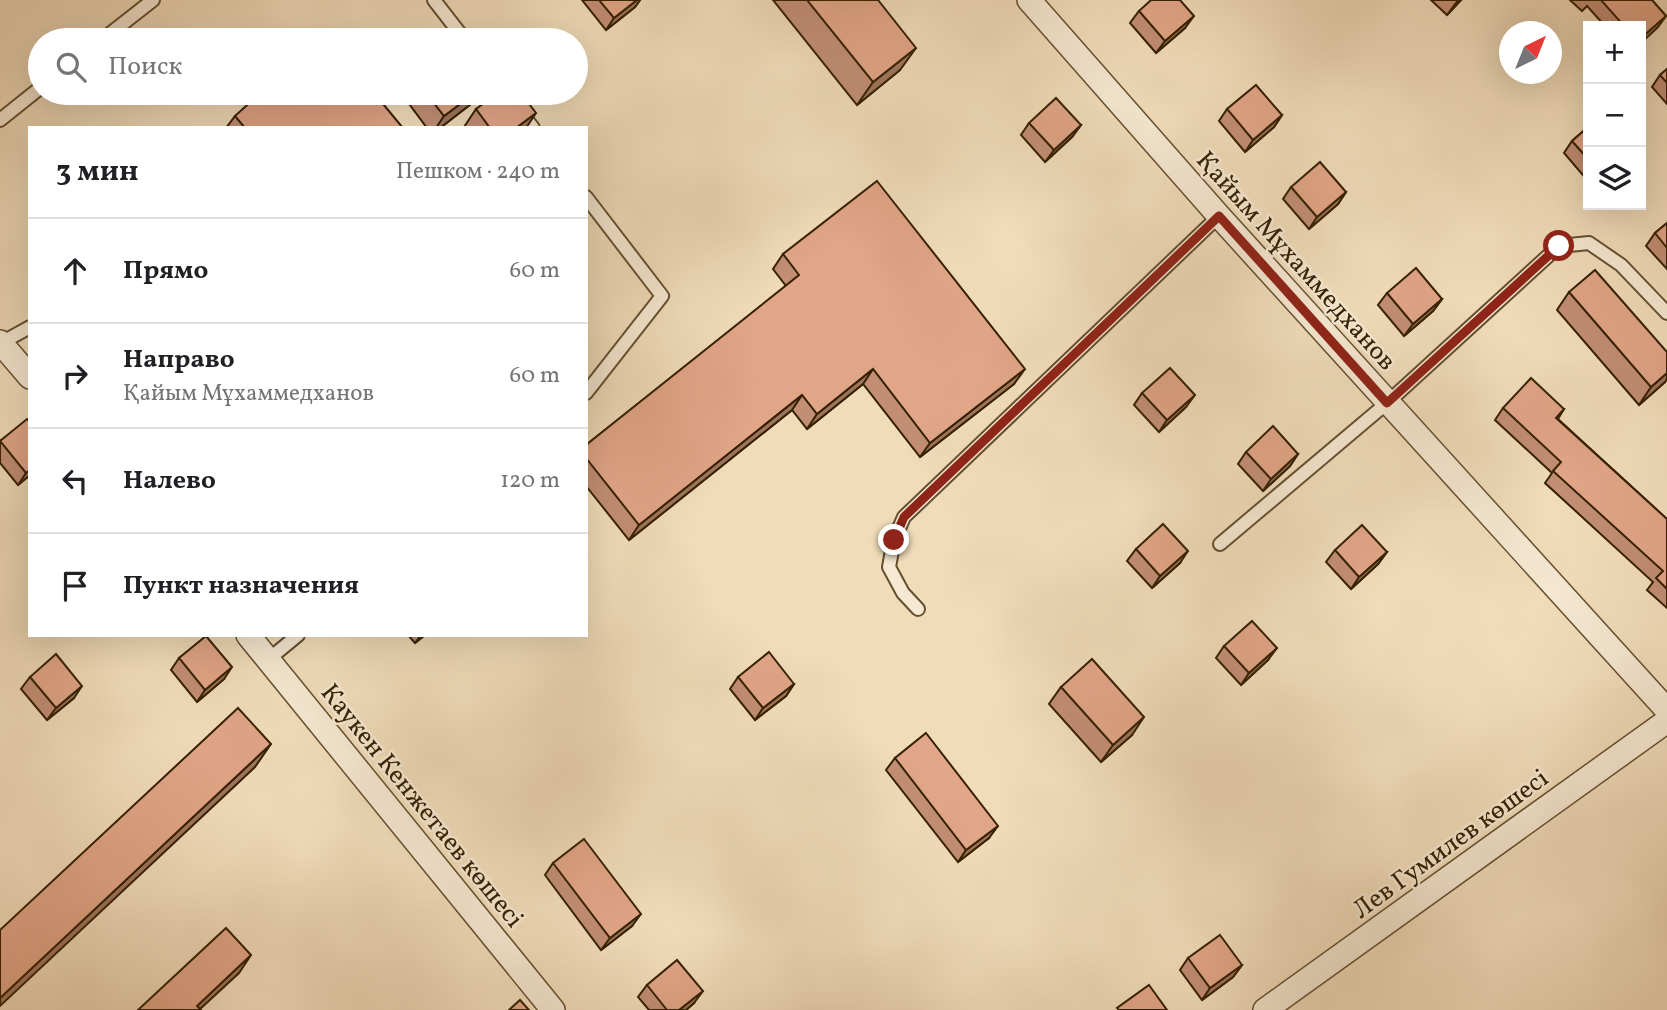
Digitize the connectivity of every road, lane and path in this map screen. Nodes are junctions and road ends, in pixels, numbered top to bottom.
1 (153, 0) edge
2 (434, 0) edge
3 (1029, 0) edge
4 (117, 28) edge
5 (456, 28) edge
6 (28, 98) edge
7 (515, 105) edge
8 (0, 120) edge
9 (531, 126) edge
10 (588, 200) edge
11 (1219, 216) junction
12 (1667, 313) edge
13 (28, 328) edge
14 (1, 343) edge
15 (28, 375) edge
16 (588, 390) edge
17 (1387, 403) junction
18 (1220, 544) dead end
19 (918, 609) dead end
20 (250, 637) edge
21 (296, 637) edge
22 (269, 659) junction
23 (1667, 710) edge
24 (1667, 721) edge
25 (553, 1010) edge
26 (1265, 1010) edge

1 - 4 lane
2 - 5 lane
3 - 11 street, Қайым Мұхаммедханов
6 - 8 lane
7 - 9 lane
10 - 16 lane
11 - 17 street, Қайым Мұхаммедханов
11 - 19 lane
12 - 17 lane
13 - 14 lane
14 - 15 street
17 - 18 lane
17 - 23 street, Қайым Мұхаммедханов
20 - 22 street, Каукен Кенжетаев көшесі
21 - 22 lane
22 - 25 street, Каукен Кенжетаев көшесі
24 - 26 street, Лев Гумилев көшесі

